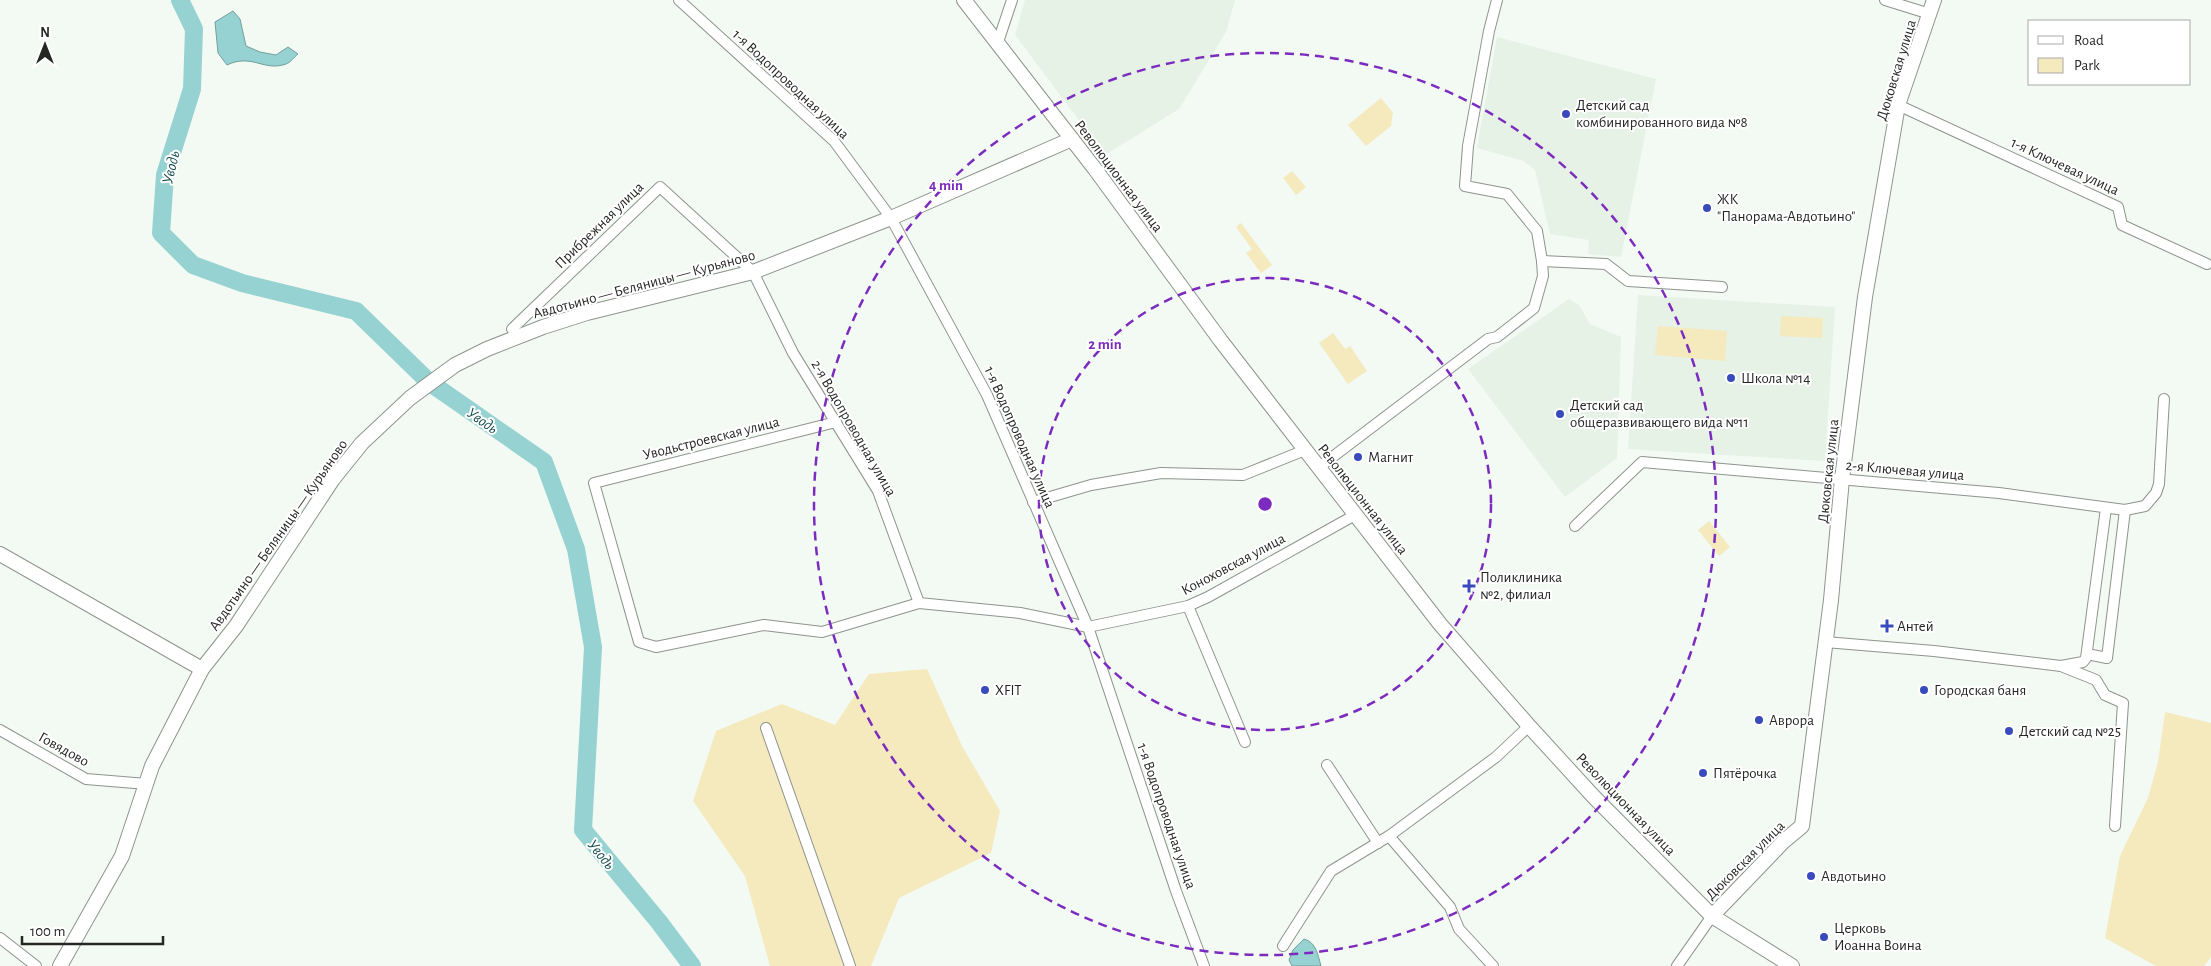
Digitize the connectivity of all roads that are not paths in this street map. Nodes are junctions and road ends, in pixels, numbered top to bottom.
1 (679, 0) edge
2 (964, 0) edge
3 (1012, 0) edge
4 (1497, 0) edge
5 (1885, 0) edge
6 (1934, 0) edge
7 (1930, 14) junction
8 (998, 42) junction
9 (1898, 105) junction
10 (1072, 139) junction
11 (891, 218) junction
12 (1542, 261) junction
13 (2207, 264) dead end
14 (753, 272) junction
15 (1722, 287) dead end
16 (512, 329) dead end
17 (2164, 399) dead end
18 (836, 422) junction
19 (1305, 450) junction
20 (1318, 468) junction
21 (1842, 479) junction
22 (1033, 502) junction
23 (2106, 508) junction
24 (2125, 510) junction
25 (1355, 515) junction
26 (1575, 526) dead end
27 (0, 554) edge
28 (919, 603) junction
29 (1188, 606) junction
30 (1088, 627) junction
31 (1825, 642) junction
32 (2087, 654) junction
33 (2061, 666) junction
34 (202, 669) junction
35 (1529, 726) junction
36 (766, 728) dead end
37 (0, 730) edge
38 (1246, 742) dead end
39 (1327, 765) dead end
40 (147, 784) junction
41 (2115, 826) dead end
42 (1389, 836) junction
43 (1378, 843) junction
44 (1712, 916) junction
45 (0, 938) edge
46 (1282, 946) dead end
47 (36, 966) edge
48 (60, 966) edge
49 (850, 966) edge
50 (1204, 966) edge
51 (1493, 966) edge
52 (1677, 966) edge
53 (1792, 966) edge

1 - 11 street, 1-я Водопроводная улица
2 - 8 main road, Революционная улица
3 - 8 street
4 - 12 street
5 - 7 street
6 - 7 main road, Дюковская улица
7 - 9 main road, Дюковская улица
8 - 10 main road, Революционная улица
9 - 13 street, 1-я Ключевая улица
9 - 21 main road, Дюковская улица
10 - 11 main road, Авдотьино — Беляницы — Курьяново
10 - 19 main road, Революционная улица
11 - 14 main road, Авдотьино — Беляницы — Курьяново
11 - 22 street, 1-я Водопроводная улица
12 - 15 street
12 - 20 street
14 - 16 street, Прибрежная улица
14 - 18 street, 2-я Водопроводная улица
14 - 34 main road, Авдотьино — Беляницы — Курьяново
17 - 24 street, 2-я Ключевая улица
18 - 28 street, 2-я Водопроводная улица
18 - 28 street, Уводьстроевская улица
19 - 20 main road, Революционная улица
19 - 22 street
20 - 25 main road, Революционная улица
21 - 23 street, 2-я Ключевая улица
21 - 26 street, 2-я Ключевая улица
21 - 31 main road, Дюковская улица
22 - 30 street, 1-я Водопроводная улица
23 - 24 street, 2-я Ключевая улица
23 - 32 street
24 - 32 street
25 - 29 street, Коноховская улица
25 - 35 main road, Революционная улица
27 - 34 main road
28 - 30 street
29 - 30 street, Коноховская улица
29 - 38 street
30 - 50 street, 1-я Водопроводная улица
31 - 33 street
31 - 44 main road, Дюковская улица
32 - 33 street
33 - 41 street
34 - 40 main road, Авдотьино — Беляницы — Курьяново
35 - 42 street
35 - 44 main road, Революционная улица
36 - 49 street
37 - 40 street, Говядово
39 - 43 street
40 - 48 main road, Авдотьино — Беляницы — Курьяново
42 - 43 street
42 - 51 street
43 - 46 street
44 - 52 street
44 - 53 main road, Революционная улица
45 - 47 street

